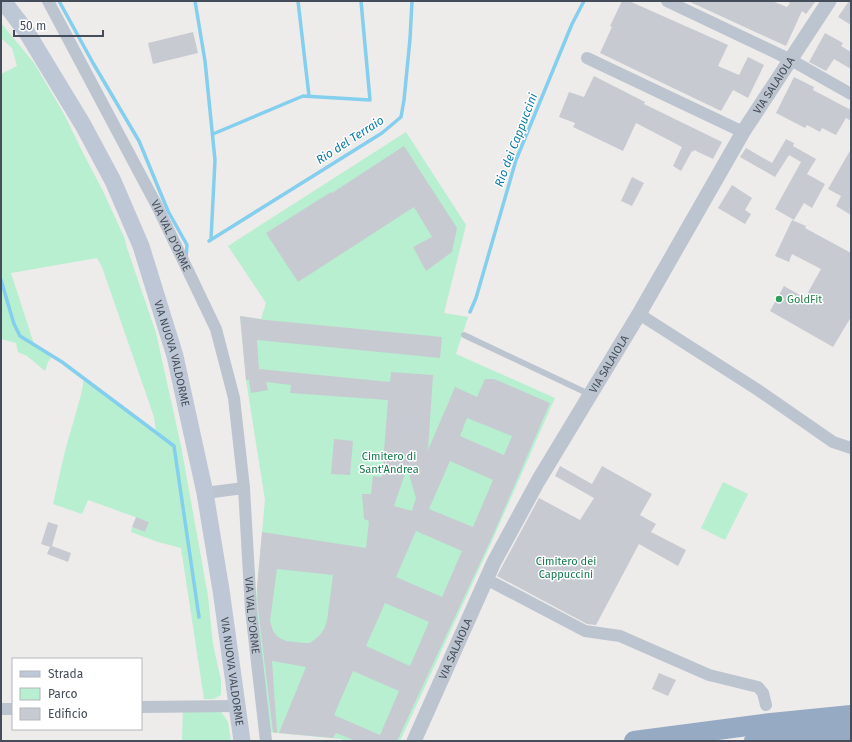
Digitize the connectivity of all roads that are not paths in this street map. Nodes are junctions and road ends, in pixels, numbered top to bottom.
1 (3, 1) edge
2 (48, 1) edge
3 (666, 1) edge
4 (829, 1) edge
5 (587, 58) dead end
6 (791, 60) junction
7 (851, 94) edge
8 (743, 132) junction
9 (640, 314) junction
10 (464, 336) dead end
11 (591, 395) junction
12 (851, 448) edge
13 (244, 488) junction
14 (205, 493) junction
15 (486, 579) junction
16 (237, 706) junction
17 (766, 706) dead end
18 (142, 707) edge
19 (1, 709) edge
20 (12, 709) edge
21 (851, 715) edge
22 (851, 730) edge
23 (242, 741) edge
24 (266, 741) edge
25 (414, 741) edge
26 (634, 741) edge
27 (754, 741) edge

1 - 14 main road, VIA NUOVA VALDORME
2 - 13 street, VIA VAL D'ORME
3 - 6 street
4 - 6 street, VIA SALAIOLA
5 - 8 street
6 - 7 street
6 - 8 street, VIA SALAIOLA
8 - 9 street, VIA SALAIOLA
9 - 11 street, VIA SALAIOLA
9 - 12 street
10 - 11 lane
11 - 15 street, VIA SALAIOLA
13 - 14 street
13 - 24 street, VIA VAL D'ORME
14 - 16 main road, VIA NUOVA VALDORME
15 - 17 street
15 - 25 street, VIA SALAIOLA
16 - 18 street
16 - 23 main road, VIA NUOVA VALDORME
19 - 20 street
21 - 26 highway
22 - 27 highway

